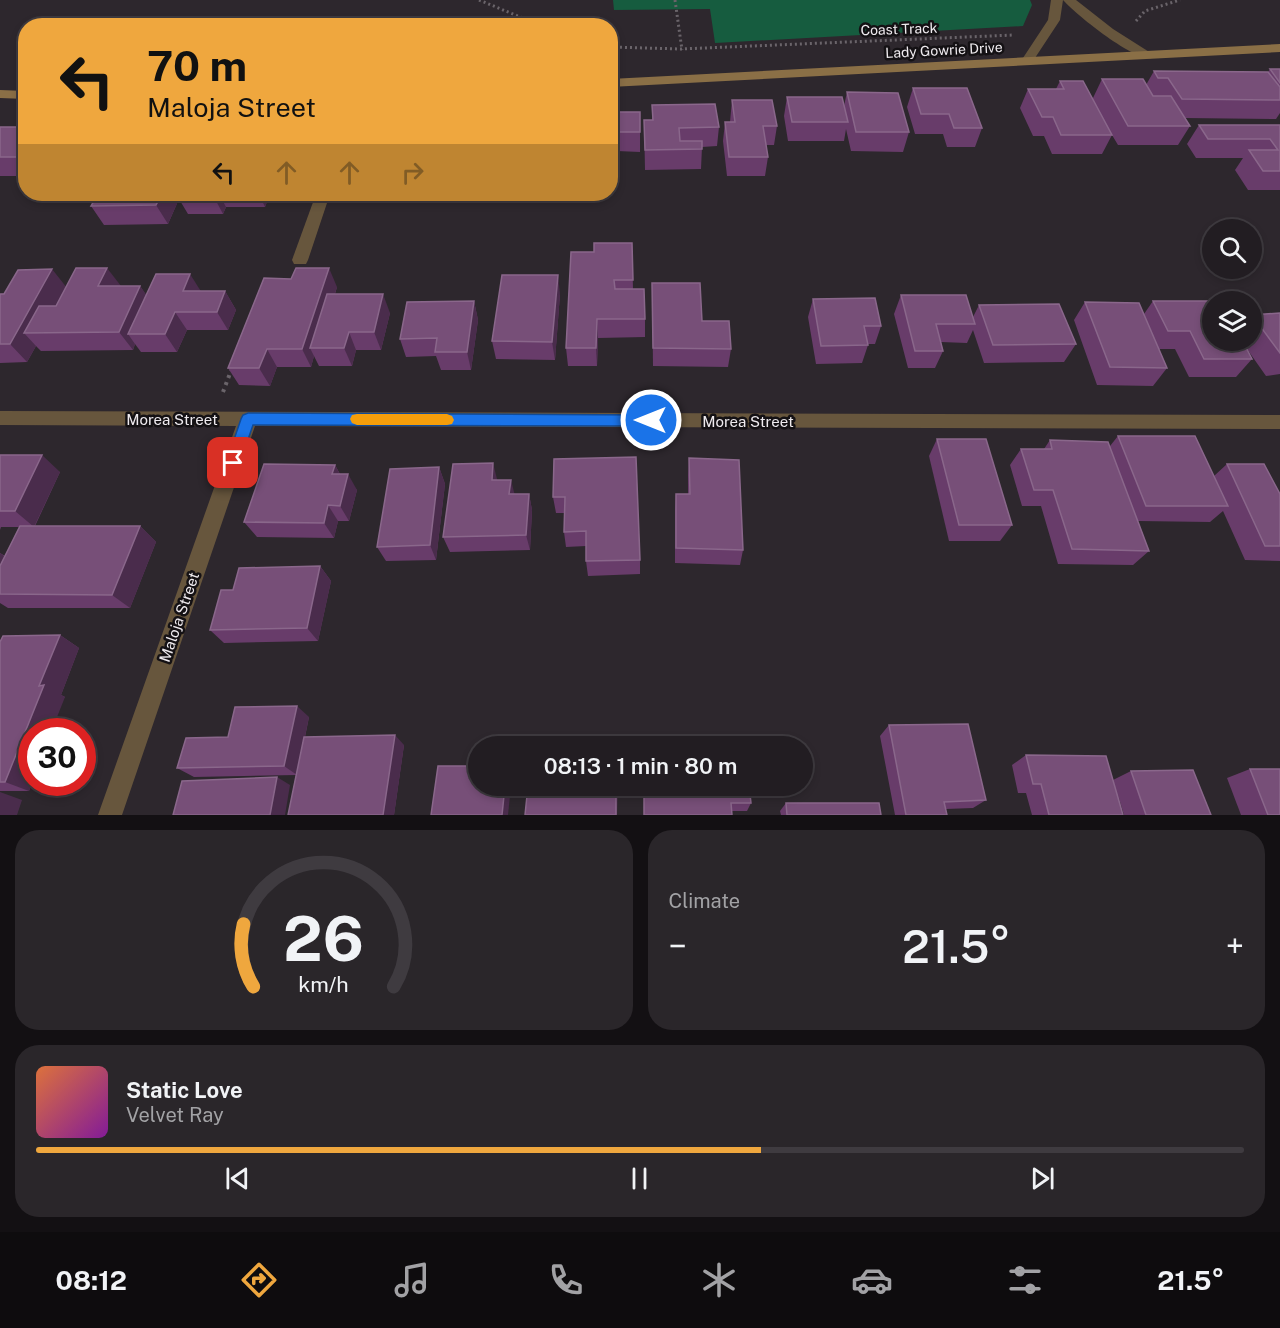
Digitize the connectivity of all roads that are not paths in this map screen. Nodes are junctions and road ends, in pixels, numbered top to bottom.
1 (1057, 0) edge
2 (1070, 0) edge
3 (1280, 48) edge
4 (1148, 55) junction
5 (1027, 61) junction
6 (618, 83) edge
7 (0, 94) edge
8 (18, 94) edge
9 (321, 201) edge
10 (300, 260) dead end
11 (0, 418) edge
12 (248, 419) junction
13 (1280, 422) edge
14 (110, 815) edge

1 - 5 street
2 - 4 street
3 - 4 main road, Lady Gowrie Drive
4 - 5 main road, Lady Gowrie Drive
5 - 6 main road, Lady Gowrie Drive
7 - 8 main road
9 - 10 street
11 - 12 street, Morea Street
12 - 13 street, Morea Street
12 - 14 street, Maloja Street

